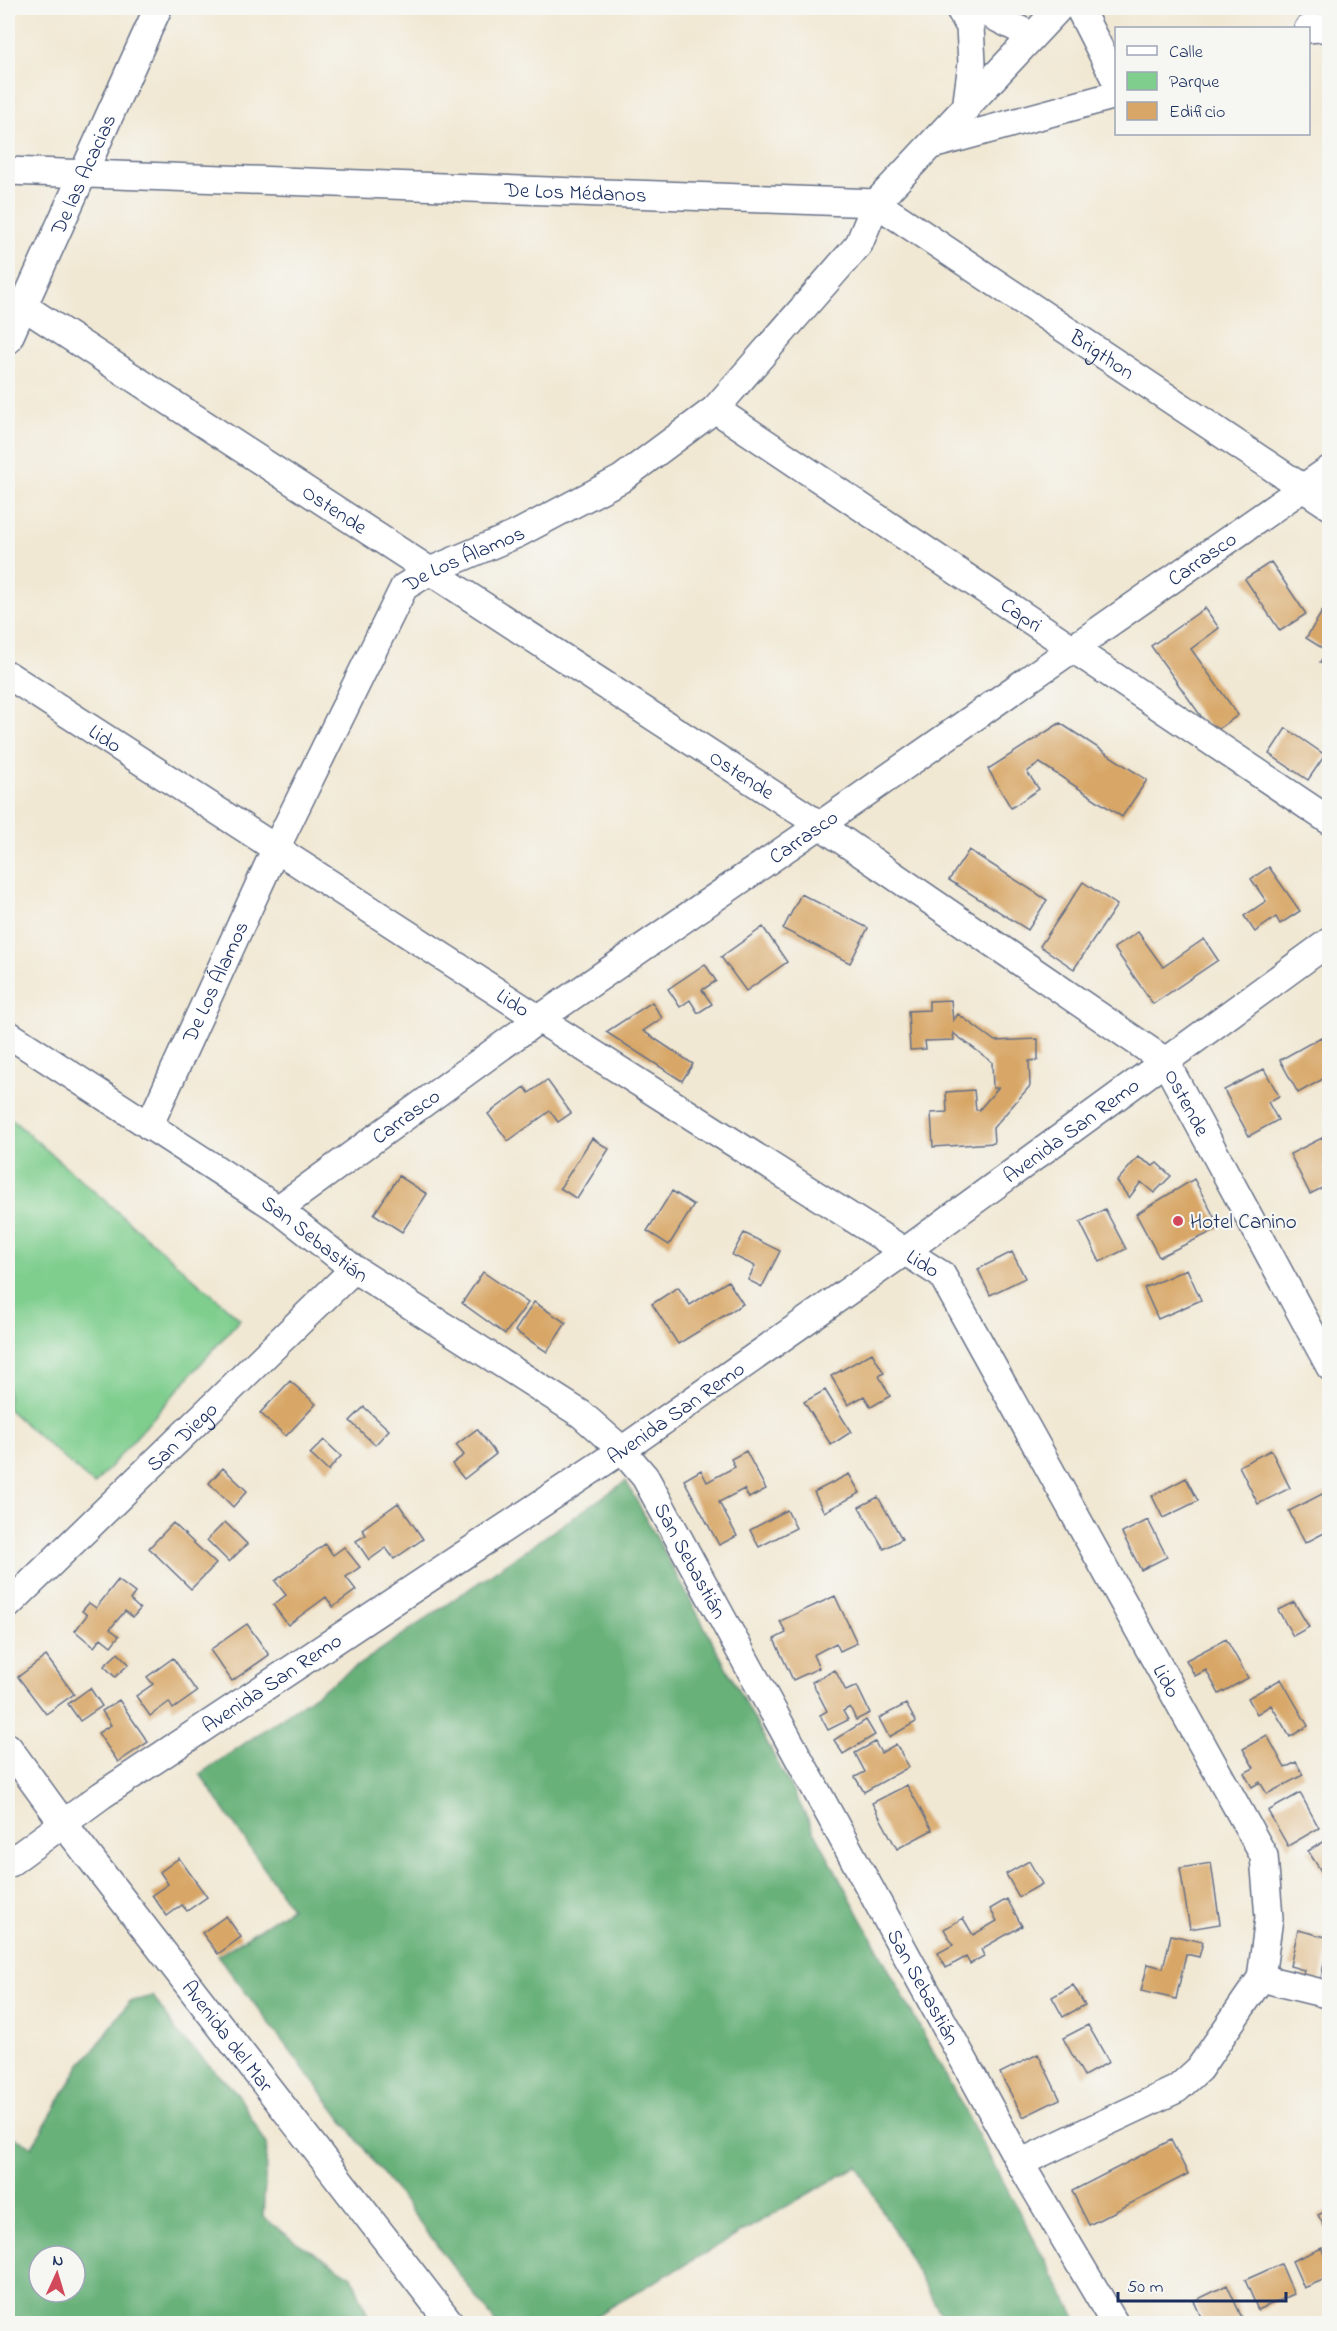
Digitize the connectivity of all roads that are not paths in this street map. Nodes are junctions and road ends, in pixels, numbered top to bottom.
1 (158, 8) edge
2 (959, 8) edge
3 (977, 8) edge
4 (1059, 8) edge
5 (1079, 8) edge
6 (1329, 27) edge
7 (1310, 29) edge
8 (1032, 36) junction
9 (1115, 79) edge
10 (1115, 95) edge
11 (966, 109) junction
12 (931, 146) junction
13 (8, 171) edge
14 (81, 174) junction
15 (876, 203) junction
16 (23, 306) junction
17 (8, 340) edge
18 (715, 409) junction
19 (1329, 469) edge
20 (1302, 488) junction
21 (1329, 506) edge
22 (430, 572) junction
23 (1071, 648) junction
24 (8, 675) edge
25 (1329, 821) edge
26 (820, 825) junction
27 (276, 848) junction
28 (1329, 941) edge
29 (539, 1019) junction
30 (8, 1034) edge
31 (1165, 1061) junction
32 (149, 1126) junction
33 (278, 1209) junction
34 (904, 1252) junction
35 (354, 1269) junction
36 (1329, 1367) edge
37 (622, 1450) junction
38 (8, 1605) edge
39 (8, 1747) edge
40 (63, 1823) junction
41 (8, 1864) edge
42 (1261, 1978) junction
43 (1329, 1995) edge
44 (1020, 2163) junction
45 (451, 2324) edge
46 (1115, 2324) edge

1 - 14 street, De las Acacias
2 - 11 street
3 - 8 street
4 - 8 street
5 - 9 street
6 - 7 street
8 - 11 street
10 - 12 street
11 - 12 street
12 - 15 street
13 - 14 street, De Los Médanos
14 - 15 street, De Los Médanos
14 - 16 street, De las Acacias
15 - 18 street, De Los Álamos
15 - 20 street, Brigthon
16 - 17 street, De las Acacias
16 - 22 street, Ostende
18 - 22 street, De Los Álamos
18 - 23 street, Capri
19 - 20 street, Carrasco
20 - 21 street, Brigthon
20 - 23 street, Carrasco
22 - 26 street, Ostende
22 - 27 street, De Los Álamos
23 - 25 street, Capri
23 - 26 street, Carrasco
24 - 27 street, Lido
26 - 29 street, Carrasco
26 - 31 street, Ostende
27 - 29 street, Lido
27 - 32 street, De Los Álamos
28 - 31 street, Avenida San Remo
29 - 33 street, Carrasco
29 - 34 street, Lido
30 - 32 street, San Sebastián
31 - 34 street, Avenida San Remo
31 - 36 street, Ostende
32 - 33 street, San Sebastián
33 - 35 street, San Sebastián
34 - 37 street, Avenida San Remo
34 - 42 street, Lido
35 - 37 street, San Sebastián
35 - 38 street, San Diego
37 - 40 street, Avenida San Remo
37 - 44 street, San Sebastián
39 - 40 street, Avenida del Mar
40 - 41 street, Avenida San Remo
40 - 45 street, Avenida del Mar
42 - 43 street
42 - 44 street, Lido
44 - 46 street, San Sebastián

